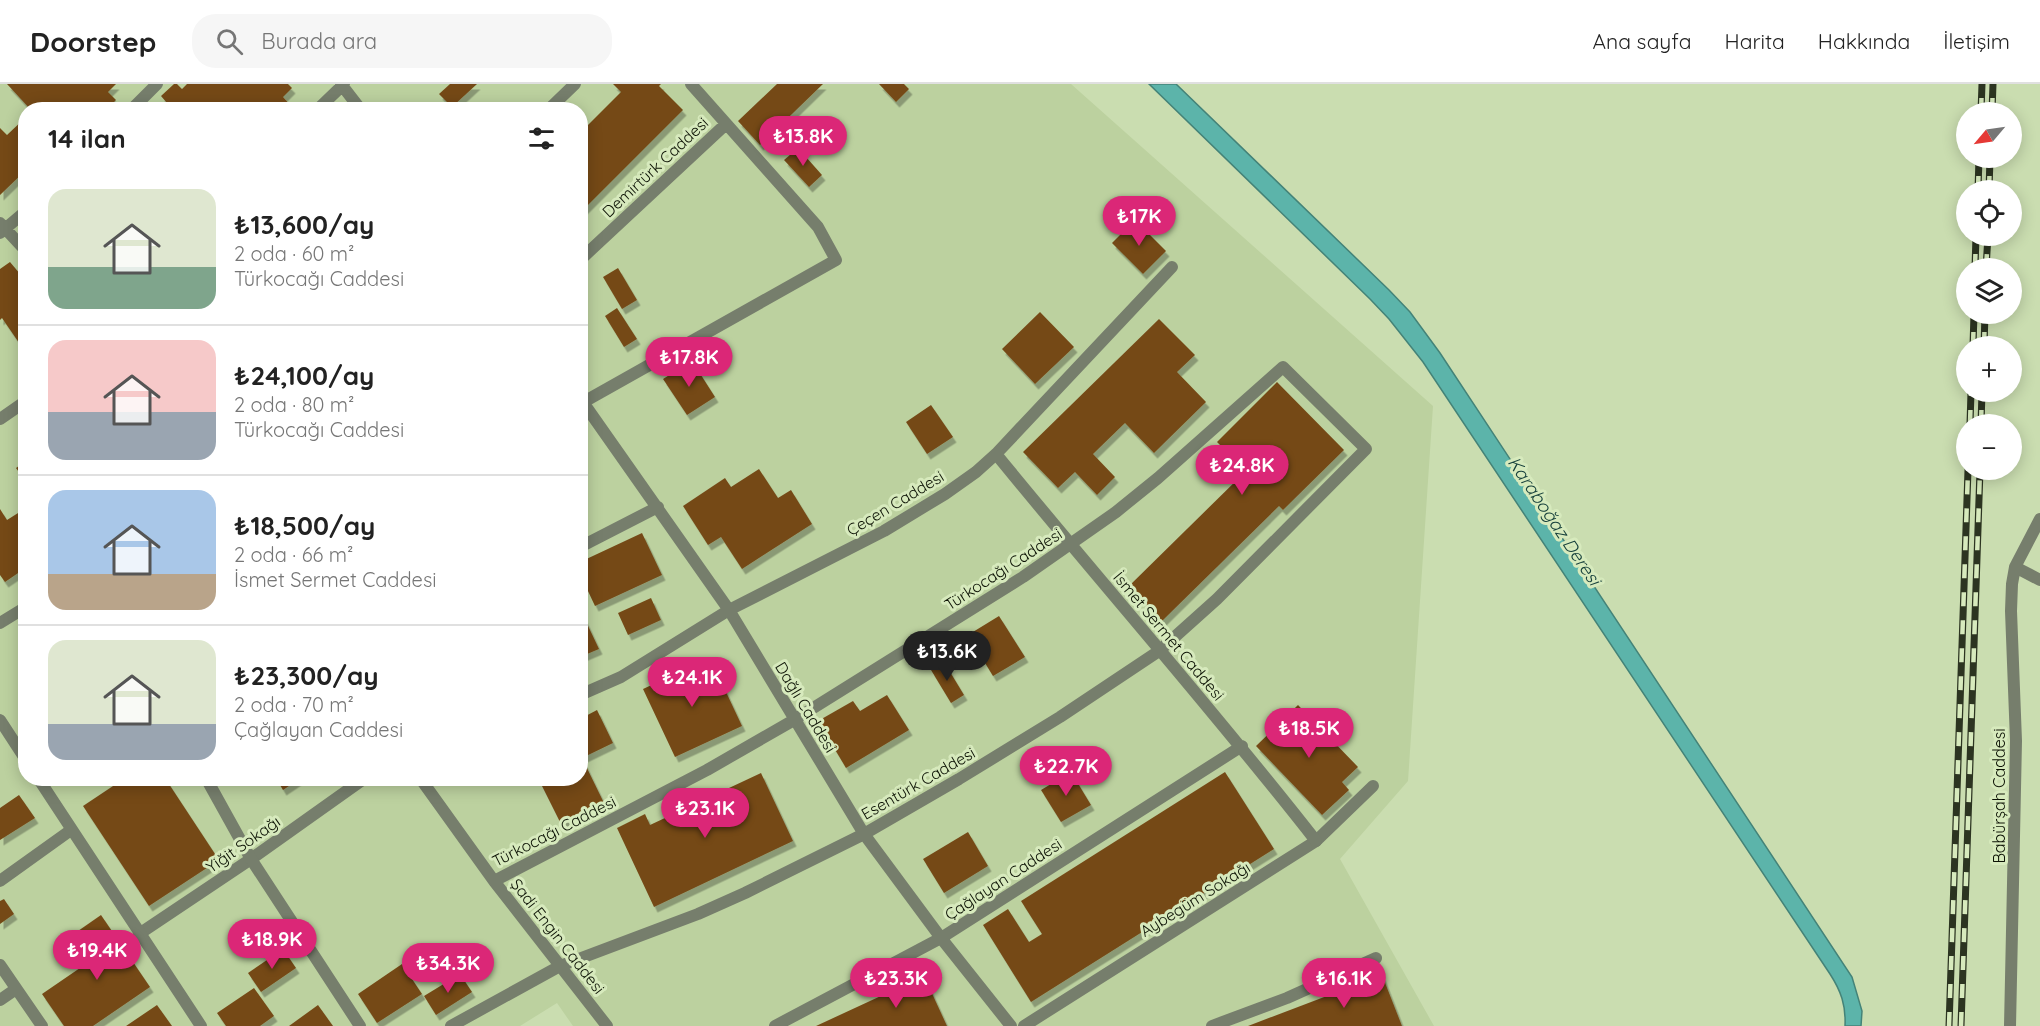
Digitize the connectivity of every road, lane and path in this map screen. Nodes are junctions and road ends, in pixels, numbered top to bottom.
1 (158, 84) edge
2 (343, 84) edge
3 (575, 84) edge
4 (691, 84) edge
5 (139, 102) edge
6 (325, 102) edge
7 (355, 102) edge
8 (556, 102) edge
9 (726, 124) junction
10 (18, 217) edge
11 (2, 229) edge
12 (18, 244) edge
13 (588, 253) edge
14 (1172, 267) dead end
15 (1283, 367) joint
16 (588, 399) edge
17 (18, 407) edge
18 (588, 410) edge
19 (0, 419) edge
20 (996, 454) junction
21 (658, 507) junction
22 (2040, 519) edge
23 (588, 543) edge
24 (1070, 545) junction
25 (2015, 567) junction
26 (2040, 580) edge
27 (729, 610) junction
28 (18, 612) edge
29 (0, 622) edge
30 (1159, 651) junction
31 (588, 691) edge
32 (0, 720) edge
33 (794, 720) junction
34 (1242, 746) junction
35 (18, 748) edge
36 (43, 786) edge
37 (210, 786) edge
38 (354, 786) edge
39 (426, 786) edge
40 (1373, 786) dead end
41 (71, 831) junction
42 (864, 834) junction
43 (1316, 841) junction
44 (251, 859) junction
45 (0, 881) edge
46 (494, 881) junction
47 (139, 934) junction
48 (940, 938) junction
49 (1376, 958) dead end
50 (0, 965) edge
51 (560, 966) junction
52 (16, 989) junction
53 (0, 1000) edge
54 (42, 1026) edge
55 (201, 1026) edge
56 (360, 1026) edge
57 (451, 1026) edge
58 (607, 1026) edge
59 (775, 1026) edge
60 (1011, 1026) edge
61 (1024, 1026) edge
62 (1212, 1026) edge
63 (2010, 1026) edge

1 - 5 street
2 - 6 street
2 - 7 street
3 - 8 street
4 - 9 street
9 - 13 street, Demirtürk Caddesi
9 - 16 street
10 - 11 street
11 - 12 street
14 - 20 street, Çeçen Caddesi
15 - 24 street, Türkocağı Caddesi
15 - 30 street, Esentürk Caddesi
17 - 19 street
18 - 21 street, Dağlı Caddesi
20 - 24 street, İsmet Sermet Caddesi
20 - 27 street, Çeçen Caddesi
21 - 23 street
21 - 27 street, Dağlı Caddesi
22 - 25 street
24 - 30 street, İsmet Sermet Caddesi
24 - 33 street, Türkocağı Caddesi
25 - 26 street
25 - 63 street, Babürşah Caddesi
27 - 31 street, Çeçen Caddesi
27 - 33 street, Dağlı Caddesi
28 - 29 street
30 - 34 street, İsmet Sermet Caddesi
30 - 42 street, Esentürk Caddesi
32 - 35 street
33 - 42 street, Dağlı Caddesi
33 - 46 street, Türkocağı Caddesi
34 - 43 street, İsmet Sermet Caddesi
34 - 48 street, Çağlayan Caddesi
36 - 41 street
37 - 44 street
38 - 44 street, Yiğit Sokağı
39 - 46 street, Şadi Engin Caddesi
40 - 43 street, Aybegüm Sokağı
41 - 45 street
41 - 47 street
42 - 48 street, Dağlı Caddesi
42 - 51 street, Esentürk Caddesi
43 - 61 street, Aybegüm Sokağı
44 - 47 street, Yiğit Sokağı
44 - 56 street
46 - 51 street, Şadi Engin Caddesi
47 - 55 street
48 - 59 street, Çağlayan Caddesi
48 - 60 street, Dağlı Caddesi
49 - 62 street
50 - 52 street
51 - 57 street, Esentürk Caddesi
51 - 58 street, Şadi Engin Caddesi
52 - 53 street
52 - 54 street

